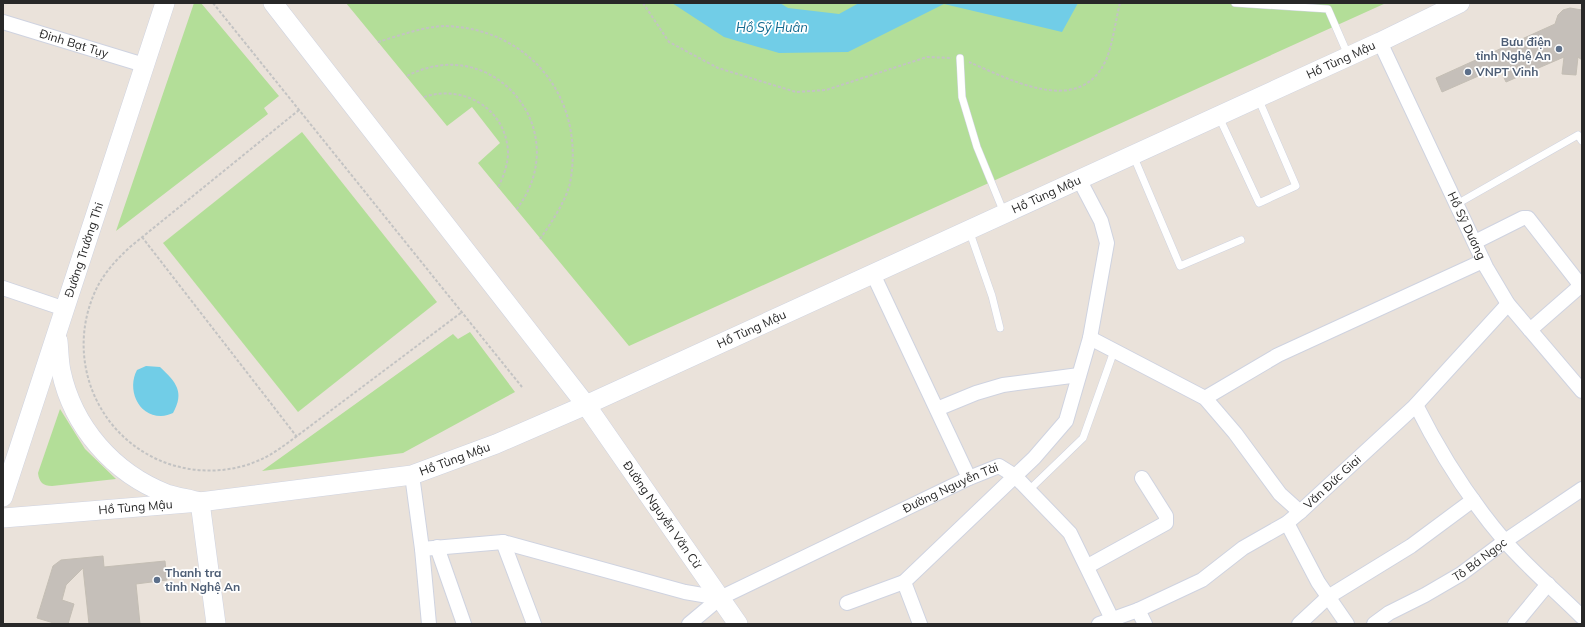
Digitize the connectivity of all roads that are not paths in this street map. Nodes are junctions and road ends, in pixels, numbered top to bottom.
1 (166, 3) edge
2 (273, 3) edge
3 (1235, 3) edge
4 (1460, 3) edge
5 (1328, 6) edge
6 (3, 22) edge
7 (1380, 42) junction
8 (1348, 55) junction
9 (960, 58) road end
10 (144, 65) junction
11 (1258, 97) junction
12 (1218, 115) junction
13 (1582, 141) edge
14 (1133, 154) junction
15 (1079, 179) junction
16 (1456, 204) junction
17 (1004, 214) junction
18 (969, 230) junction
19 (1241, 240) dead end
20 (1475, 242) junction
21 (1484, 261) junction
22 (873, 274) junction
23 (1580, 287) edge
24 (3, 288) edge
25 (1508, 304) junction
26 (65, 309) junction
27 (1000, 328) dead end
28 (1530, 330) junction
29 (1090, 338) junction
30 (1114, 351) junction
31 (1079, 376) junction
32 (1580, 386) edge
33 (1205, 398) junction
34 (586, 405) junction
35 (1416, 405) junction
36 (937, 409) junction
37 (412, 475) junction
38 (1015, 476) junction
39 (969, 478) junction
40 (1142, 478) dead end
41 (1582, 489) edge
42 (1029, 490) junction
43 (3, 497) edge
44 (1473, 500) junction
45 (200, 502) junction
46 (1300, 512) junction
47 (3, 518) edge
48 (1287, 523) junction
49 (1504, 541) junction
50 (503, 542) junction
51 (437, 547) junction
52 (422, 549) junction
53 (1088, 566) junction
54 (904, 582) junction
55 (1548, 584) junction
56 (1328, 597) junction
57 (720, 598) junction
58 (847, 603) dead end
59 (1138, 610) junction
60 (1582, 616) edge
61 (1112, 619) junction
62 (216, 624) edge
63 (429, 624) edge
64 (464, 624) edge
65 (534, 624) edge
66 (689, 624) edge
67 (738, 624) edge
68 (920, 624) edge
69 (1099, 624) edge
70 (1145, 624) edge
71 (1300, 624) edge
72 (1347, 624) edge
73 (1374, 624) edge
74 (1515, 624) edge

1 - 10 main road, Đường Trường Thi
2 - 34 main road, Đường Nguyễn Văn Cừ
3 - 5 lane
4 - 7 main road, Hồ Tùng Mậu
5 - 8 lane
6 - 10 street, Đinh Bạt Tụy
7 - 8 main road, Hồ Tùng Mậu
7 - 16 street, Hồ Sỹ Dương
8 - 11 main road, Hồ Tùng Mậu
9 - 17 lane
10 - 26 main road, Đường Trường Thi
11 - 12 main road, Hồ Tùng Mậu
11 - 12 lane
12 - 14 main road, Hồ Tùng Mậu
13 - 16 lane
14 - 15 main road, Hồ Tùng Mậu
14 - 19 lane
15 - 17 main road, Hồ Tùng Mậu
15 - 29 street, Đường Nguyễn Tài
16 - 20 street, Hồ Sỹ Dương
17 - 18 main road, Hồ Tùng Mậu
18 - 22 main road, Hồ Tùng Mậu
18 - 27 lane
20 - 21 street, Hồ Sỹ Dương
20 - 23 street
21 - 25 street, Hồ Sỹ Dương
21 - 33 street
22 - 34 main road, Hồ Tùng Mậu
22 - 36 street
23 - 28 street
24 - 26 street
25 - 28 street, Hồ Sỹ Dương
25 - 35 street, Văn Đức Giai
26 - 43 main road, Đường Trường Thi
26 - 45 main road
28 - 32 street, Hồ Sỹ Dương
29 - 30 street
29 - 31 street, Đường Nguyễn Tài
30 - 33 street
30 - 42 lane
31 - 36 street
31 - 38 street, Đường Nguyễn Tài
33 - 46 street
34 - 37 main road, Hồ Tùng Mậu
34 - 57 main road, Đường Nguyễn Văn Cừ
35 - 44 street
35 - 46 street, Văn Đức Giai
36 - 39 street
37 - 45 main road, Hồ Tùng Mậu
37 - 52 street
38 - 39 street, Đường Nguyễn Tài
38 - 42 street
38 - 54 street
39 - 57 street, Đường Nguyễn Tài
40 - 53 street
41 - 49 street, Tô Bá Ngọc
42 - 53 street
44 - 49 street
44 - 56 street
45 - 47 main road, Hồ Tùng Mậu
45 - 62 main road
46 - 48 street, Văn Đức Giai
48 - 56 street
48 - 59 street, Văn Đức Giai
49 - 55 street
49 - 73 street, Tô Bá Ngọc
50 - 51 street
50 - 57 street
50 - 65 street
51 - 52 street
51 - 64 street
52 - 63 street
53 - 61 street
54 - 58 street
54 - 68 street
55 - 60 street
55 - 74 street
56 - 71 street
56 - 72 street
57 - 66 street, Đường Nguyễn Tài
57 - 67 main road, Đường Nguyễn Văn Cừ
59 - 61 street, Văn Đức Giai
59 - 70 street
61 - 69 street, Văn Đức Giai

